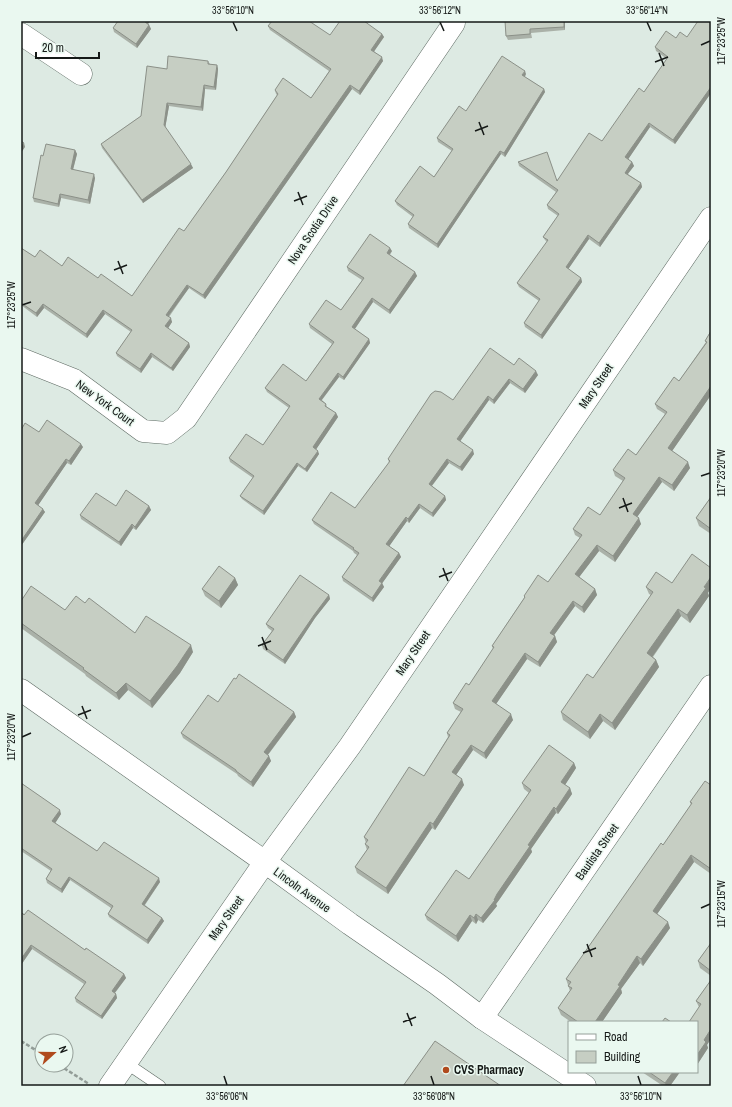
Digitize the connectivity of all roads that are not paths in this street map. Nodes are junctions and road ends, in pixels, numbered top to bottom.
1 (453, 22) edge
2 (21, 34) edge
3 (81, 74) dead end
4 (711, 218) edge
5 (21, 359) edge
6 (167, 433) joint
7 (711, 686) edge
8 (21, 690) edge
9 (265, 862) junction
10 (482, 1018) junction
11 (126, 1063) junction
12 (573, 1083) edge
13 (110, 1086) edge
14 (160, 1086) edge

1 - 6 street, Nova Scotia Drive
2 - 3 street
4 - 9 street, Mary Street
5 - 6 street, New York Court
7 - 10 street, Bautista Street
8 - 9 street, Lincoln Avenue
9 - 10 street, Lincoln Avenue
9 - 11 street, Mary Street
10 - 12 street, Lincoln Avenue
11 - 13 street, Mary Street
11 - 14 lane

